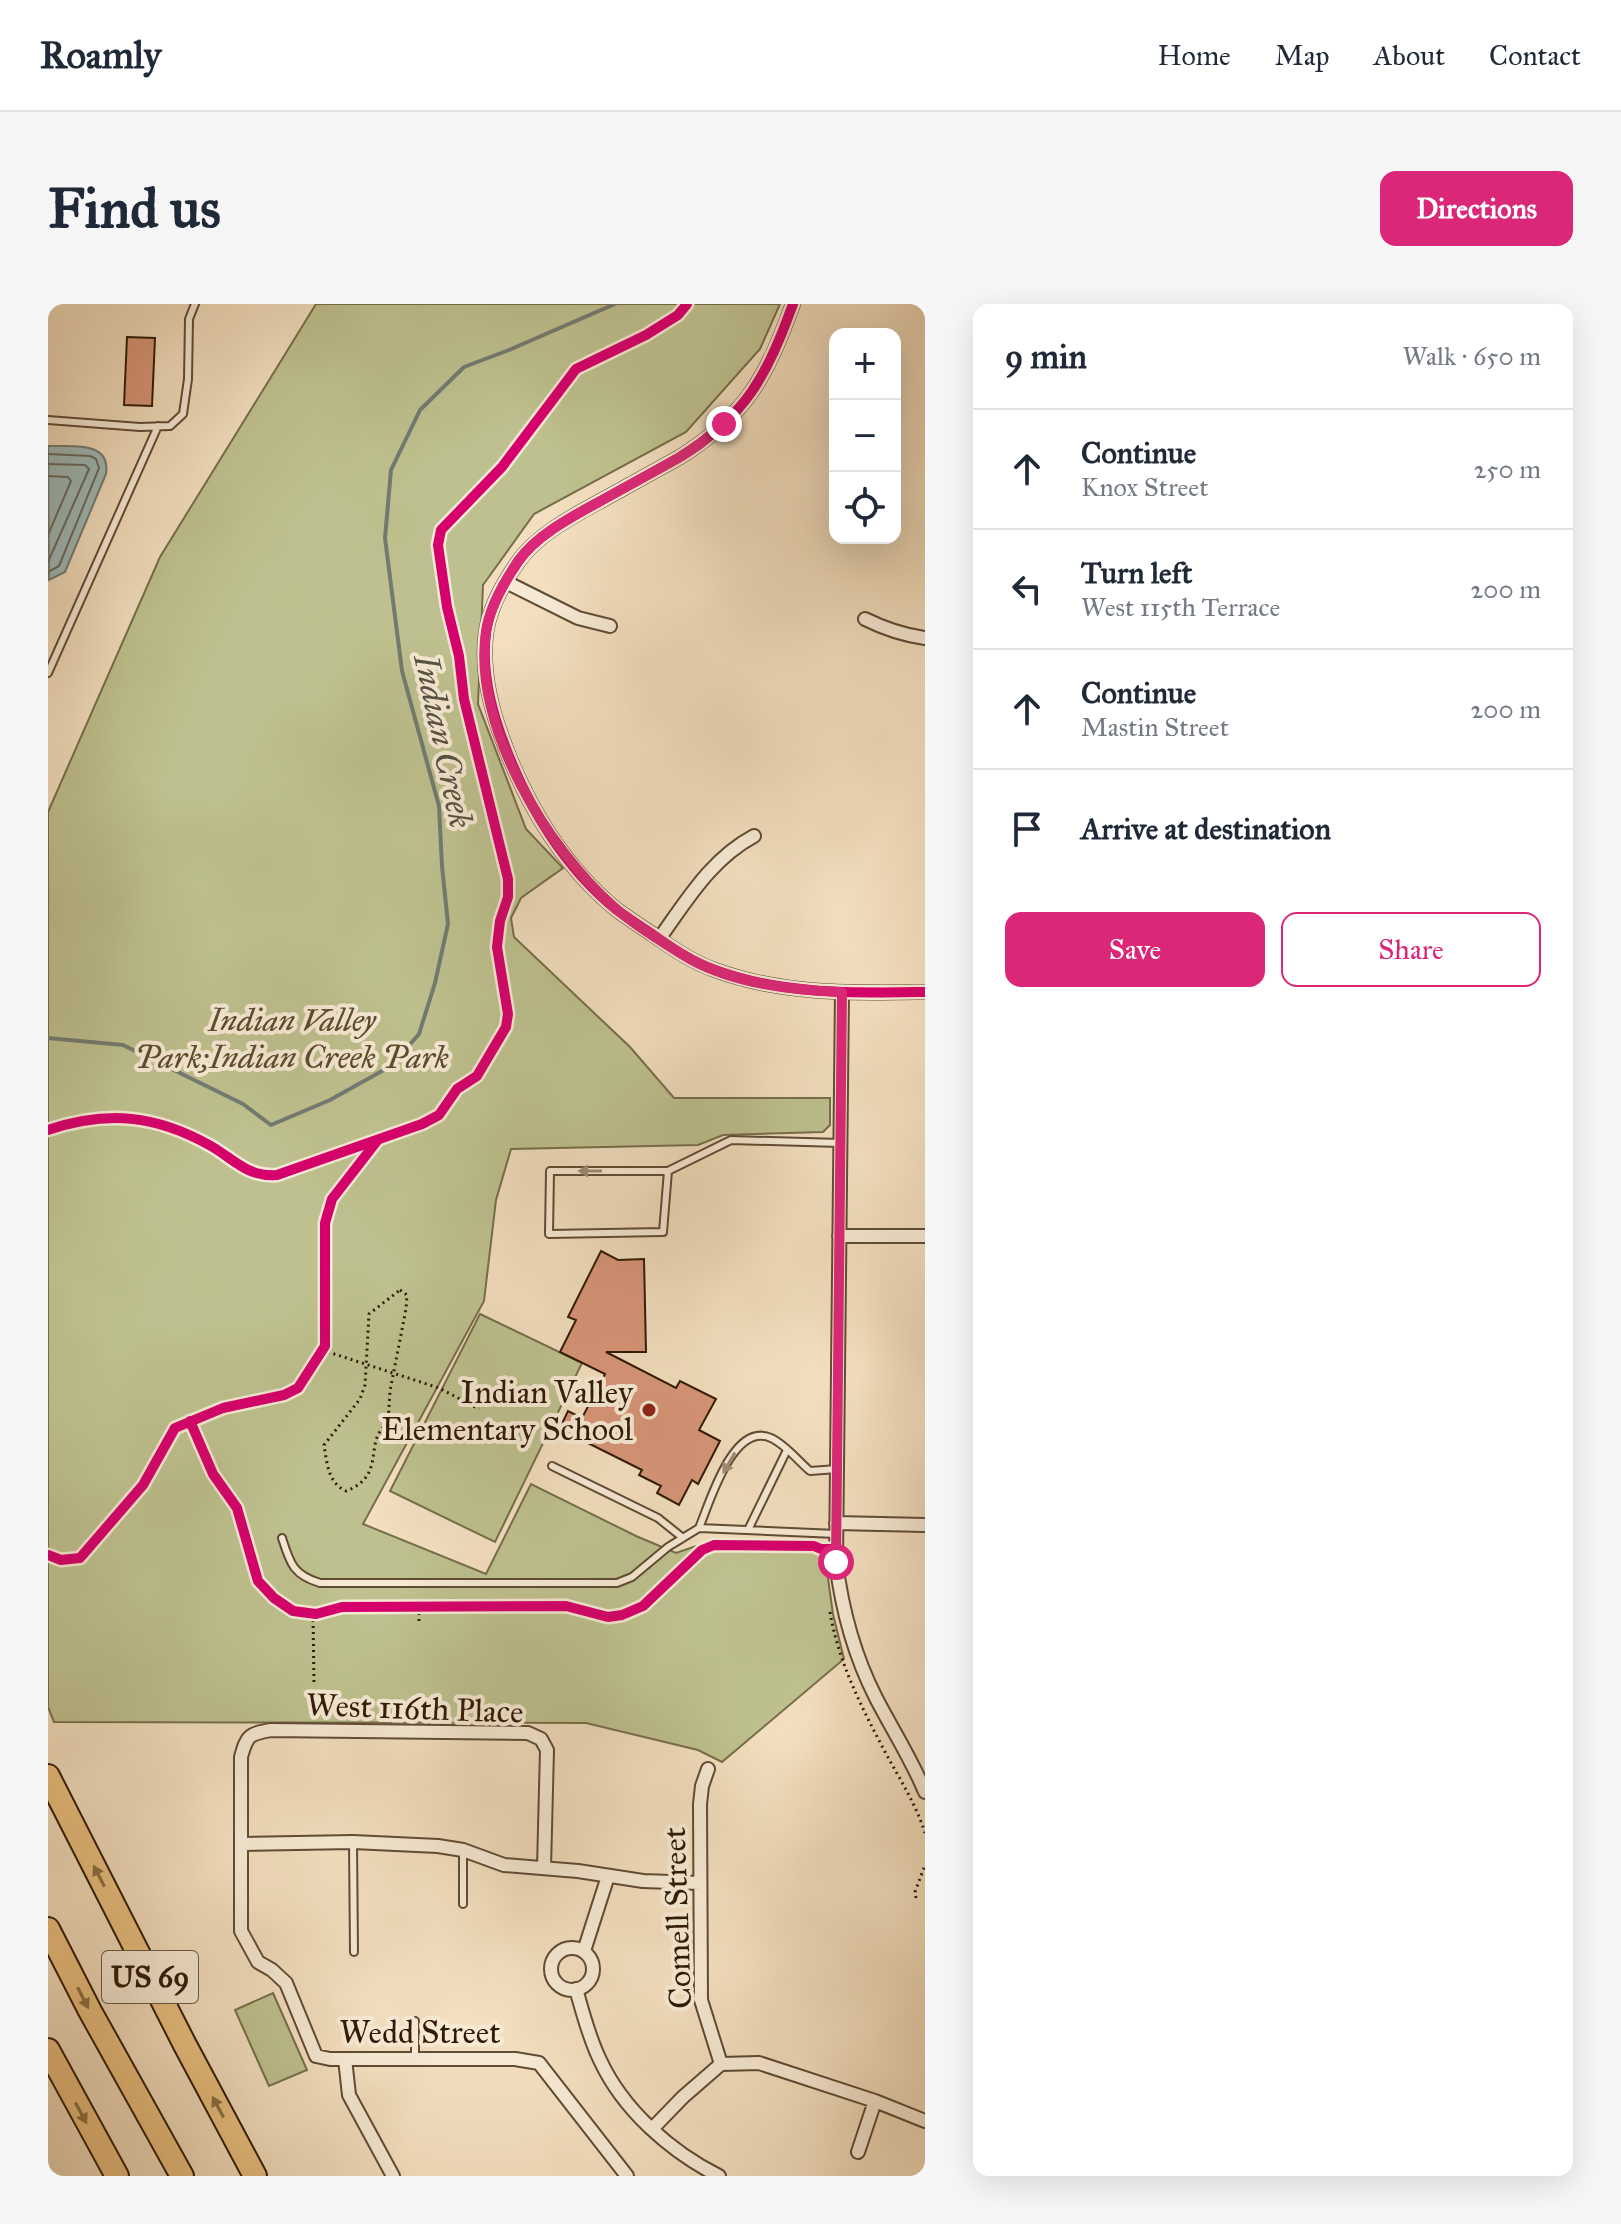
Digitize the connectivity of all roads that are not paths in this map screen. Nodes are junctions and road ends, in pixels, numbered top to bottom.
1 (195, 304) edge
2 (793, 304) edge
3 (48, 420) edge
4 (158, 426) junction
5 (506, 582) junction
6 (865, 619) dead end
7 (610, 626) dead end
8 (925, 638) edge
9 (48, 673) edge
10 (754, 836) dead end
11 (659, 939) junction
12 (842, 992) junction
13 (925, 992) edge
14 (840, 1143) junction
15 (668, 1171) junction
16 (839, 1236) junction
17 (925, 1236) edge
18 (787, 1450) junction
19 (552, 1466) dead end
20 (837, 1469) junction
21 (925, 1525) edge
22 (699, 1528) junction
23 (836, 1529) junction
24 (748, 1530) junction
25 (282, 1538) dead end
26 (683, 1538) junction
27 (253, 1734) joint
28 (708, 1769) dead end
29 (48, 1776) edge
30 (925, 1792) edge
31 (353, 1842) junction
32 (241, 1844) junction
33 (463, 1850) junction
34 (544, 1868) junction
35 (608, 1876) junction
36 (700, 1883) junction
37 (463, 1904) dead end
38 (48, 1929) edge
39 (584, 1951) junction
40 (354, 1952) dead end
41 (576, 1989) junction
42 (415, 2021) dead end
43 (48, 2050) edge
44 (345, 2059) junction
45 (415, 2059) junction
46 (721, 2064) junction
47 (875, 2101) junction
48 (925, 2121) edge
49 (652, 2129) junction
50 (858, 2152) dead end
51 (117, 2176) edge
52 (182, 2176) edge
53 (255, 2176) edge
54 (393, 2176) edge
55 (627, 2176) edge
56 (719, 2176) edge

1 - 4 lane
2 - 5 street
3 - 4 lane
4 - 9 lane
5 - 7 street
5 - 11 street
6 - 8 street
10 - 11 street
11 - 12 street
12 - 13 street
12 - 14 street
14 - 15 lane
14 - 16 street
15 -> 15 lane
16 - 17 street
16 - 20 street
18 - 20 lane
18 -> 22 lane
18 - 24 lane
19 - 26 lane
20 - 23 street
21 - 23 street
22 - 24 lane
22 - 26 lane
23 - 24 lane
23 - 30 street
25 - 26 lane
27 - 32 street, Wedd Street
27 - 34 street, West 116th Place
28 - 36 street, Comell Street
53 -> 29 highway, US 69
31 - 32 street
31 - 33 street
31 - 40 lane
32 - 44 street, Wedd Street
33 - 34 street
33 - 37 lane
34 - 35 street
35 - 36 street
35 - 39 street
36 - 46 street, Comell Street
38 -> 52 highway, US 69
39 - 41 street
39 - 41 street
41 - 49 street
42 - 45 lane
43 -> 51 highway
44 - 45 street, Wedd Street
44 - 54 street
45 - 55 street, Wedd Street
46 - 47 street
46 - 49 street
47 - 48 street
47 - 50 street
49 - 56 street

